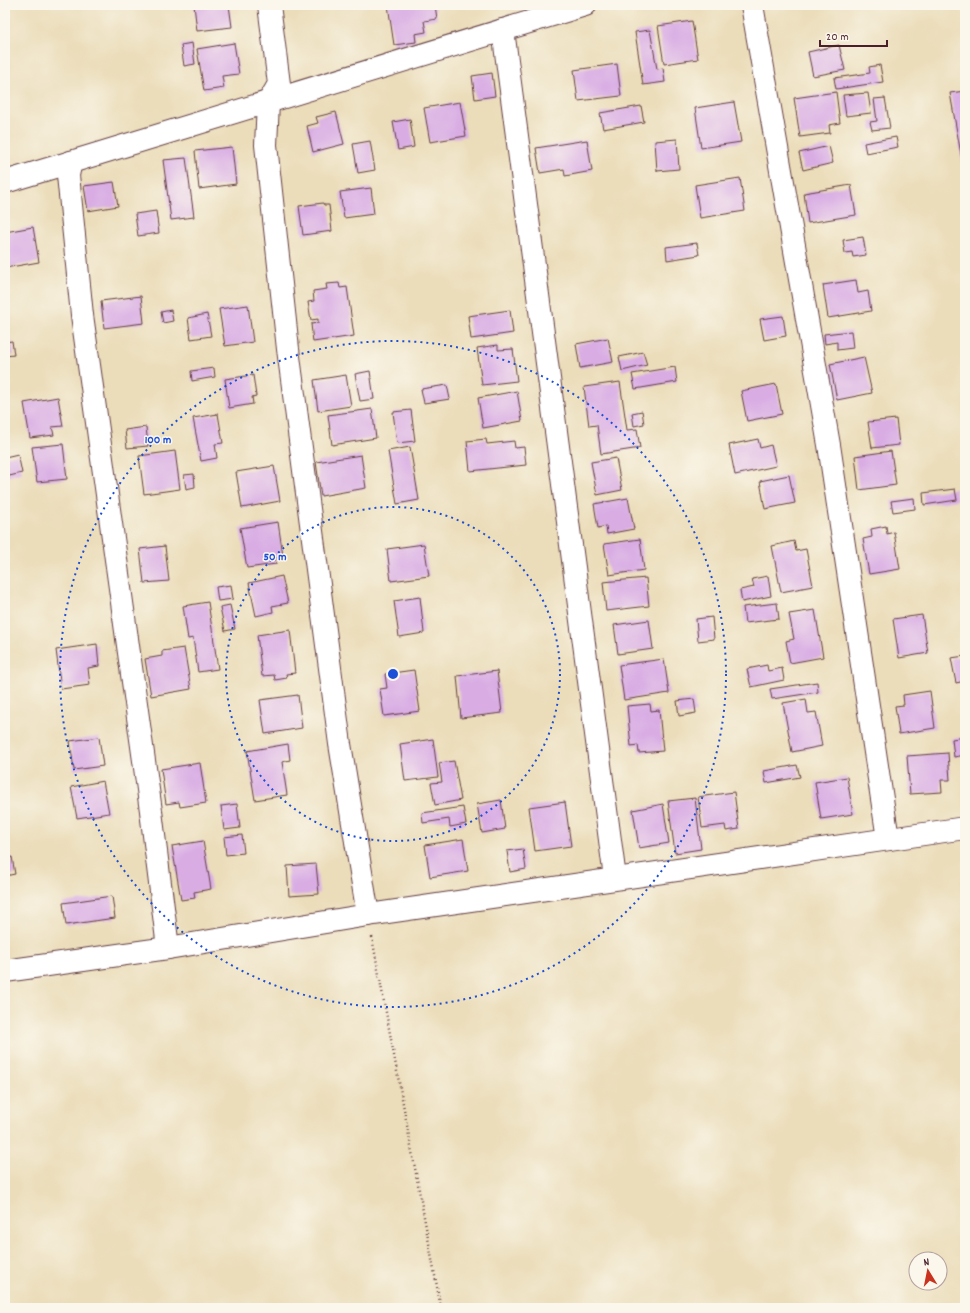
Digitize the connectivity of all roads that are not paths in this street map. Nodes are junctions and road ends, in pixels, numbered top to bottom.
1 (269, 5) edge
2 (585, 5) edge
3 (752, 5) edge
4 (503, 30) junction
5 (268, 103) junction
6 (71, 162) junction
7 (5, 182) edge
8 (965, 828) edge
9 (888, 840) junction
10 (615, 878) junction
11 (368, 915) junction
12 (168, 948) junction
13 (5, 971) edge

1 - 5 street
2 - 4 street
3 - 9 street
4 - 5 street
4 - 10 street
5 - 6 street
5 - 11 street
6 - 7 street
6 - 12 street
8 - 9 street
9 - 10 street
10 - 11 street
11 - 12 street
12 - 13 street

